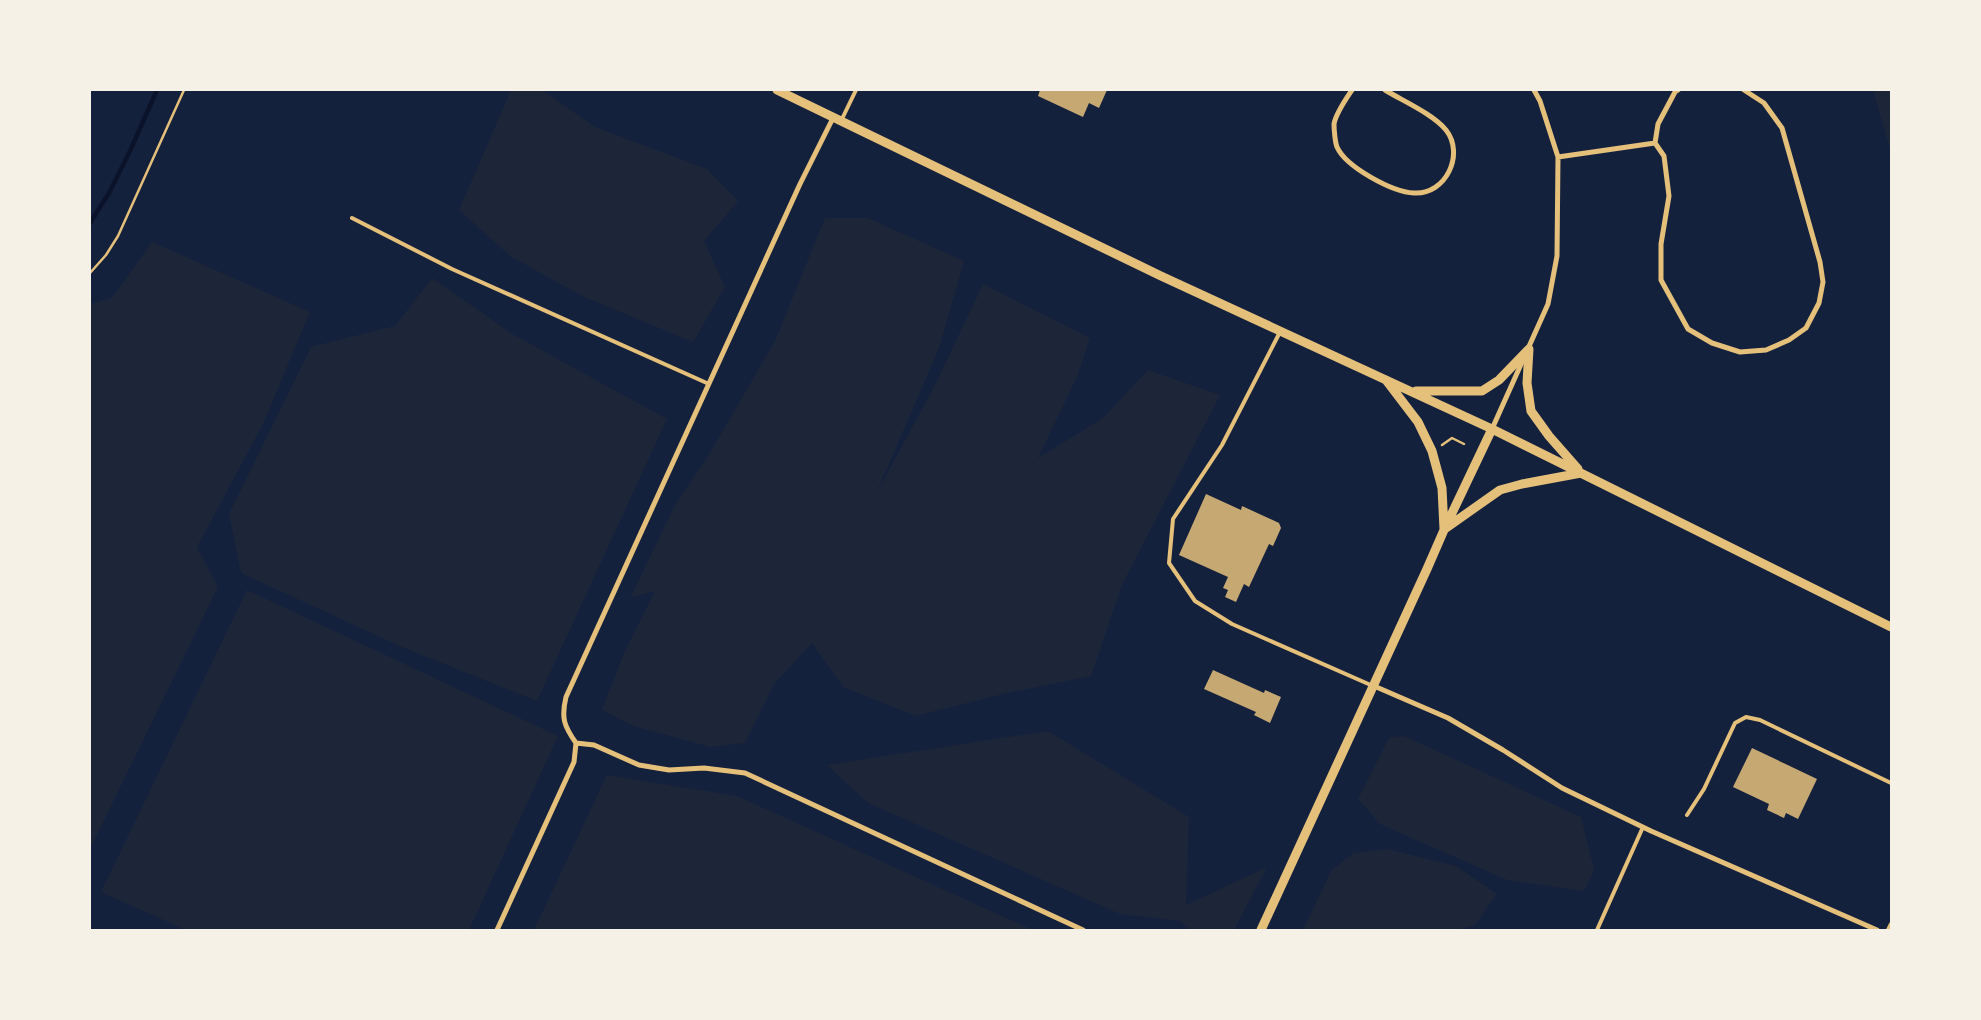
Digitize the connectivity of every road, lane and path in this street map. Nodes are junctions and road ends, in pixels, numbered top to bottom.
1 (184, 90) edge
2 (776, 90) edge
3 (856, 90) edge
4 (1352, 90) edge
5 (1385, 90) edge
6 (1534, 90) edge
7 (1678, 90) edge
8 (1744, 90) edge
9 (837, 120) junction
10 (1654, 143) junction
11 (1558, 157) junction
12 (352, 218) dead end
13 (90, 273) edge
14 (1280, 332) junction
15 (1529, 348) junction
16 (1386, 379) junction
17 (709, 384) junction
18 (1412, 392) junction
19 (1492, 429) junction
20 (1464, 444) dead end
21 (1441, 446) dead end
22 (1582, 473) junction
23 (1444, 530) junction
24 (1891, 626) edge
25 (1374, 686) junction
26 (576, 743) junction
27 (1891, 782) edge
28 (1686, 815) dead end
29 (1643, 827) junction
30 (1891, 924) edge
31 (498, 930) edge
32 (1083, 930) edge
33 (1261, 930) edge
34 (1597, 930) edge
35 (1876, 930) edge
36 (1888, 930) edge

1 - 13 path
2 - 9 street
3 - 9 lane
4 - 5 street
6 - 11 street
7 - 10 street
8 - 10 street
9 - 14 street
9 - 17 street
10 - 11 street
11 - 15 street
12 - 17 lane
14 - 16 street
14 - 25 lane
15 - 18 street
15 - 19 street
15 - 22 street
16 - 18 street
16 - 23 street
17 - 26 street
18 - 19 street
19 - 22 street
19 - 23 street
20 - 21 path
22 - 23 street
22 - 24 street
23 - 25 street
25 - 29 street
25 - 33 street
26 - 31 street
26 - 32 street
27 - 28 lane
29 - 34 lane
29 - 35 street
30 - 36 lane

